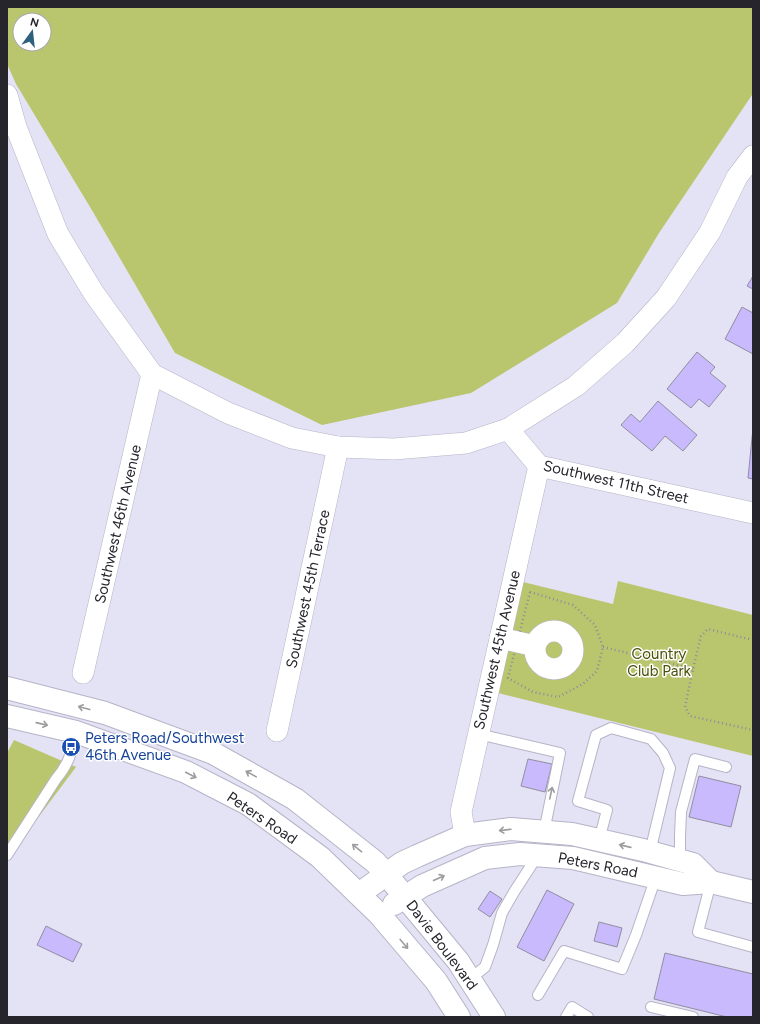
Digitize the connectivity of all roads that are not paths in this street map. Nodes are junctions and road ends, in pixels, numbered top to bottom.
1 (7, 95) edge
2 (753, 156) edge
3 (152, 374) junction
4 (508, 429) junction
5 (338, 447) junction
6 (539, 466) junction
7 (753, 513) edge
8 (500, 638) junction
9 (535, 646) dead end
10 (84, 673) dead end
11 (7, 688) edge
12 (7, 716) edge
13 (277, 731) dead end
14 (76, 732) junction
15 (478, 734) junction
16 (726, 767) dead end
17 (544, 832) junction
18 (465, 835) junction
19 (599, 840) junction
20 (650, 852) junction
21 (538, 855) junction
22 (7, 856) edge
23 (680, 861) junction
24 (386, 874) junction
25 (656, 877) junction
26 (710, 882) junction
27 (753, 892) edge
28 (359, 894) junction
29 (405, 897) junction
30 (379, 914) junction
31 (753, 947) edge
32 (470, 979) junction
33 (538, 995) dead end
34 (651, 1006) dead end
35 (459, 1017) edge
36 (494, 1017) edge
37 (566, 1017) edge
38 (588, 1017) edge
39 (693, 1017) edge

1 - 3 street
2 - 4 street
3 - 5 street
3 - 10 street, Southwest 46th Avenue
4 - 5 street
4 - 6 street, Southwest 11th Street
5 - 13 street, Southwest 45th Terrace
6 - 7 street, Southwest 11th Street
6 - 8 street, Southwest 45th Avenue
8 - 9 street
8 - 15 street, Southwest 45th Avenue
24 -> 11 main road, Peters Road
12 -> 14 main road, Peters Road
14 - 22 lane
14 -> 28 main road, Peters Road
17 -> 15 lane
15 - 18 street, Southwest 45th Avenue
16 - 23 lane
17 -> 18 main road, Peters Road
17 - 19 main road, Peters Road
18 - 24 main road, Peters Road
20 -> 19 main road, Peters Road
19 - 20 lane
20 - 23 main road, Peters Road
21 - 25 main road, Peters Road
29 -> 21 main road, Peters Road
21 - 32 lane
23 - 26 main road, Peters Road
24 - 28 main road, Peters Road
24 - 29 main road, Davie Boulevard
25 - 26 main road, Peters Road
25 - 33 lane
26 - 27 main road, Peters Road
26 - 31 lane
28 - 30 main road, Davie Boulevard
29 - 30 main road, Peters Road
29 - 32 main road, Davie Boulevard
30 -> 35 main road, Davie Boulevard
32 - 36 main road, Davie Boulevard
34 - 39 lane
37 - 38 lane

